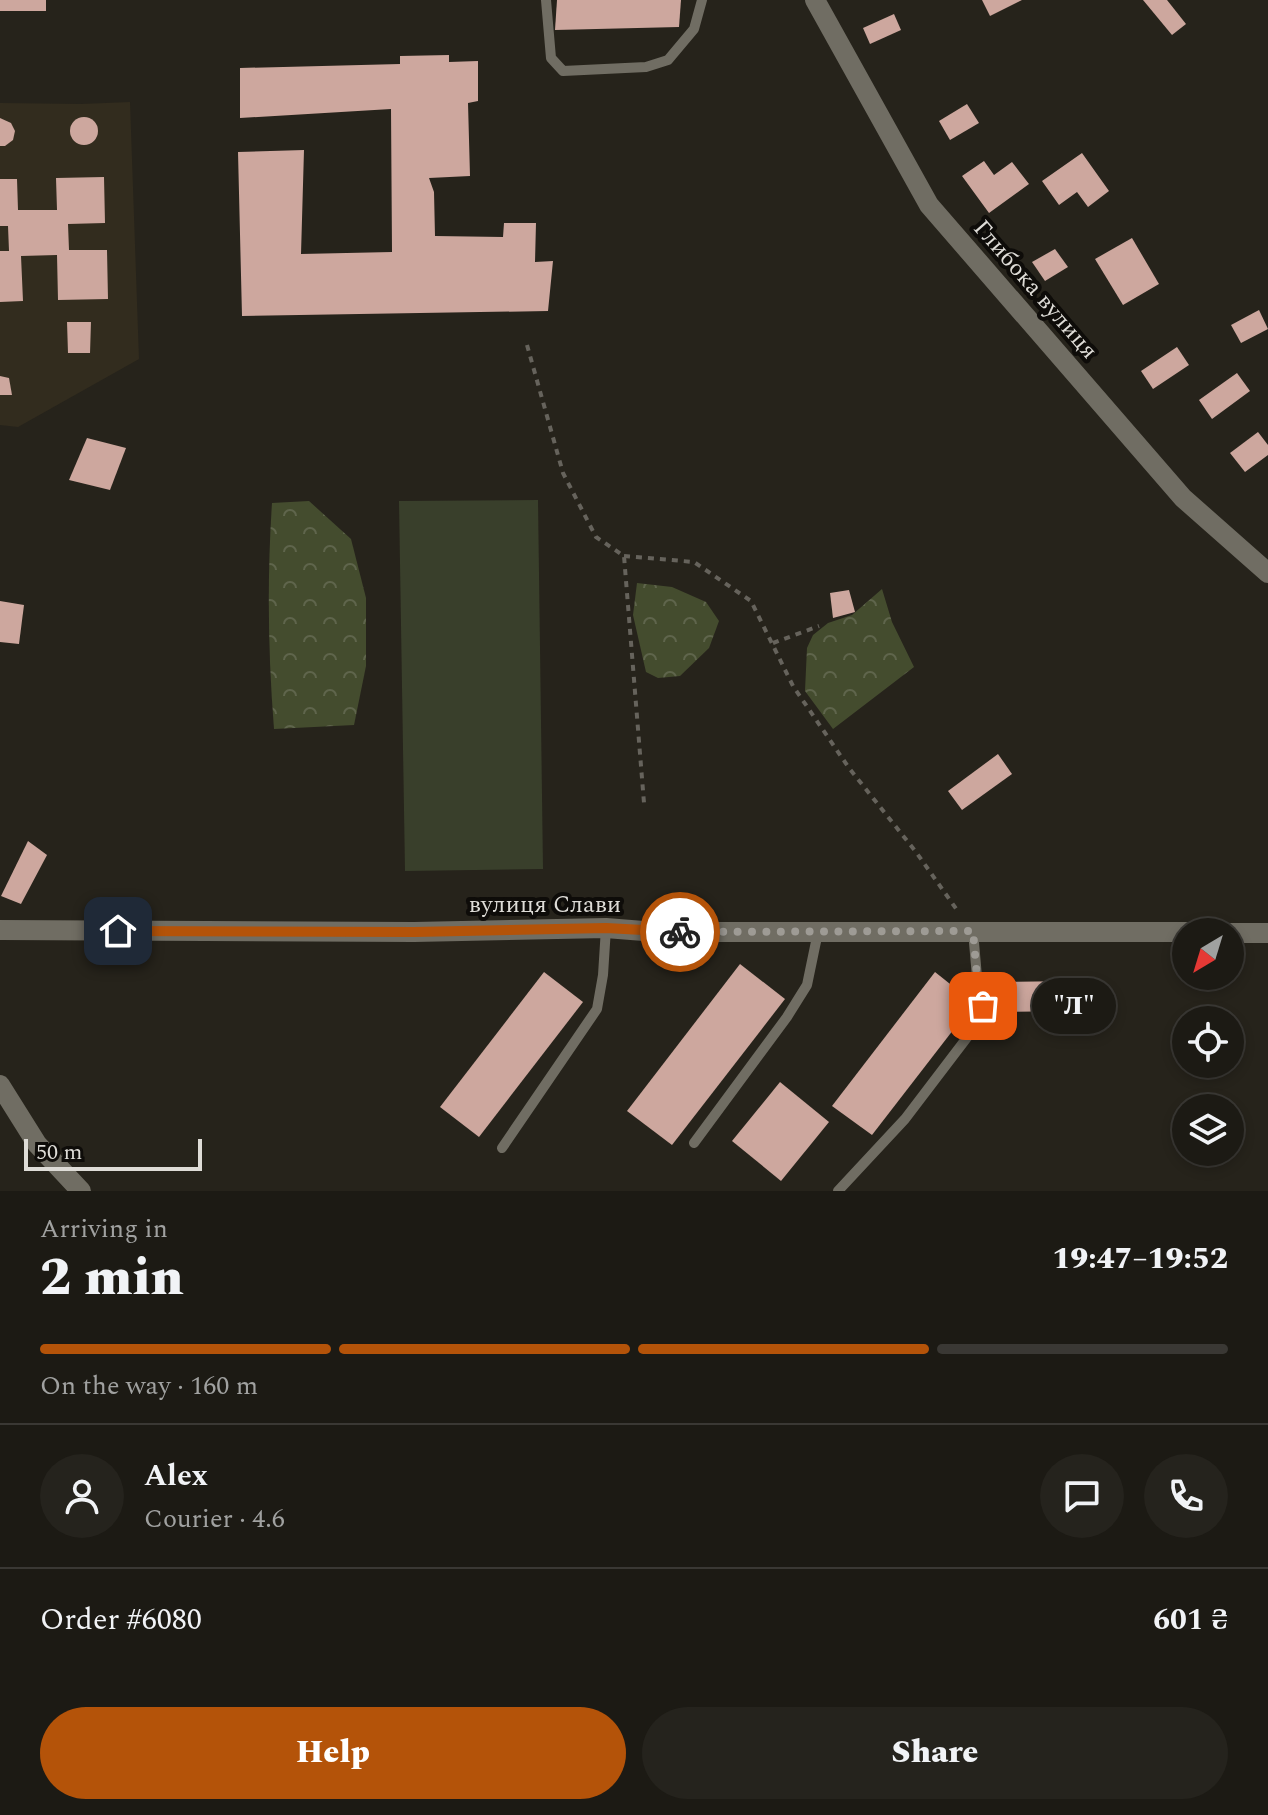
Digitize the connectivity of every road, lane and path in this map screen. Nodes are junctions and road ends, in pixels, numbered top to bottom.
1 (546, 0) edge
2 (702, 0) edge
3 (815, 0) edge
4 (527, 345) dead end
5 (624, 556) junction
6 (1268, 573) edge
7 (819, 626) dead end
8 (773, 643) junction
9 (644, 803) dead end
10 (606, 928) junction
11 (0, 930) edge
12 (973, 931) junction
13 (818, 932) junction
14 (1172, 932) edge
15 (1244, 933) edge
16 (1268, 933) edge
17 (0, 1085) edge
18 (694, 1143) dead end
19 (502, 1148) dead end
20 (81, 1191) edge
21 (838, 1191) edge

1 - 2 lane
3 - 6 street, Глибока вулиця
4 - 5 path
5 - 8 path
5 - 9 path
7 - 8 path
8 - 12 path
10 - 11 street, вулиця Слави
10 - 13 street, вулиця Слави
10 - 19 lane
12 - 13 street, вулиця Слави
12 - 14 street, вулиця Слави
12 - 21 lane
13 - 18 lane
15 - 16 street
17 - 20 street

